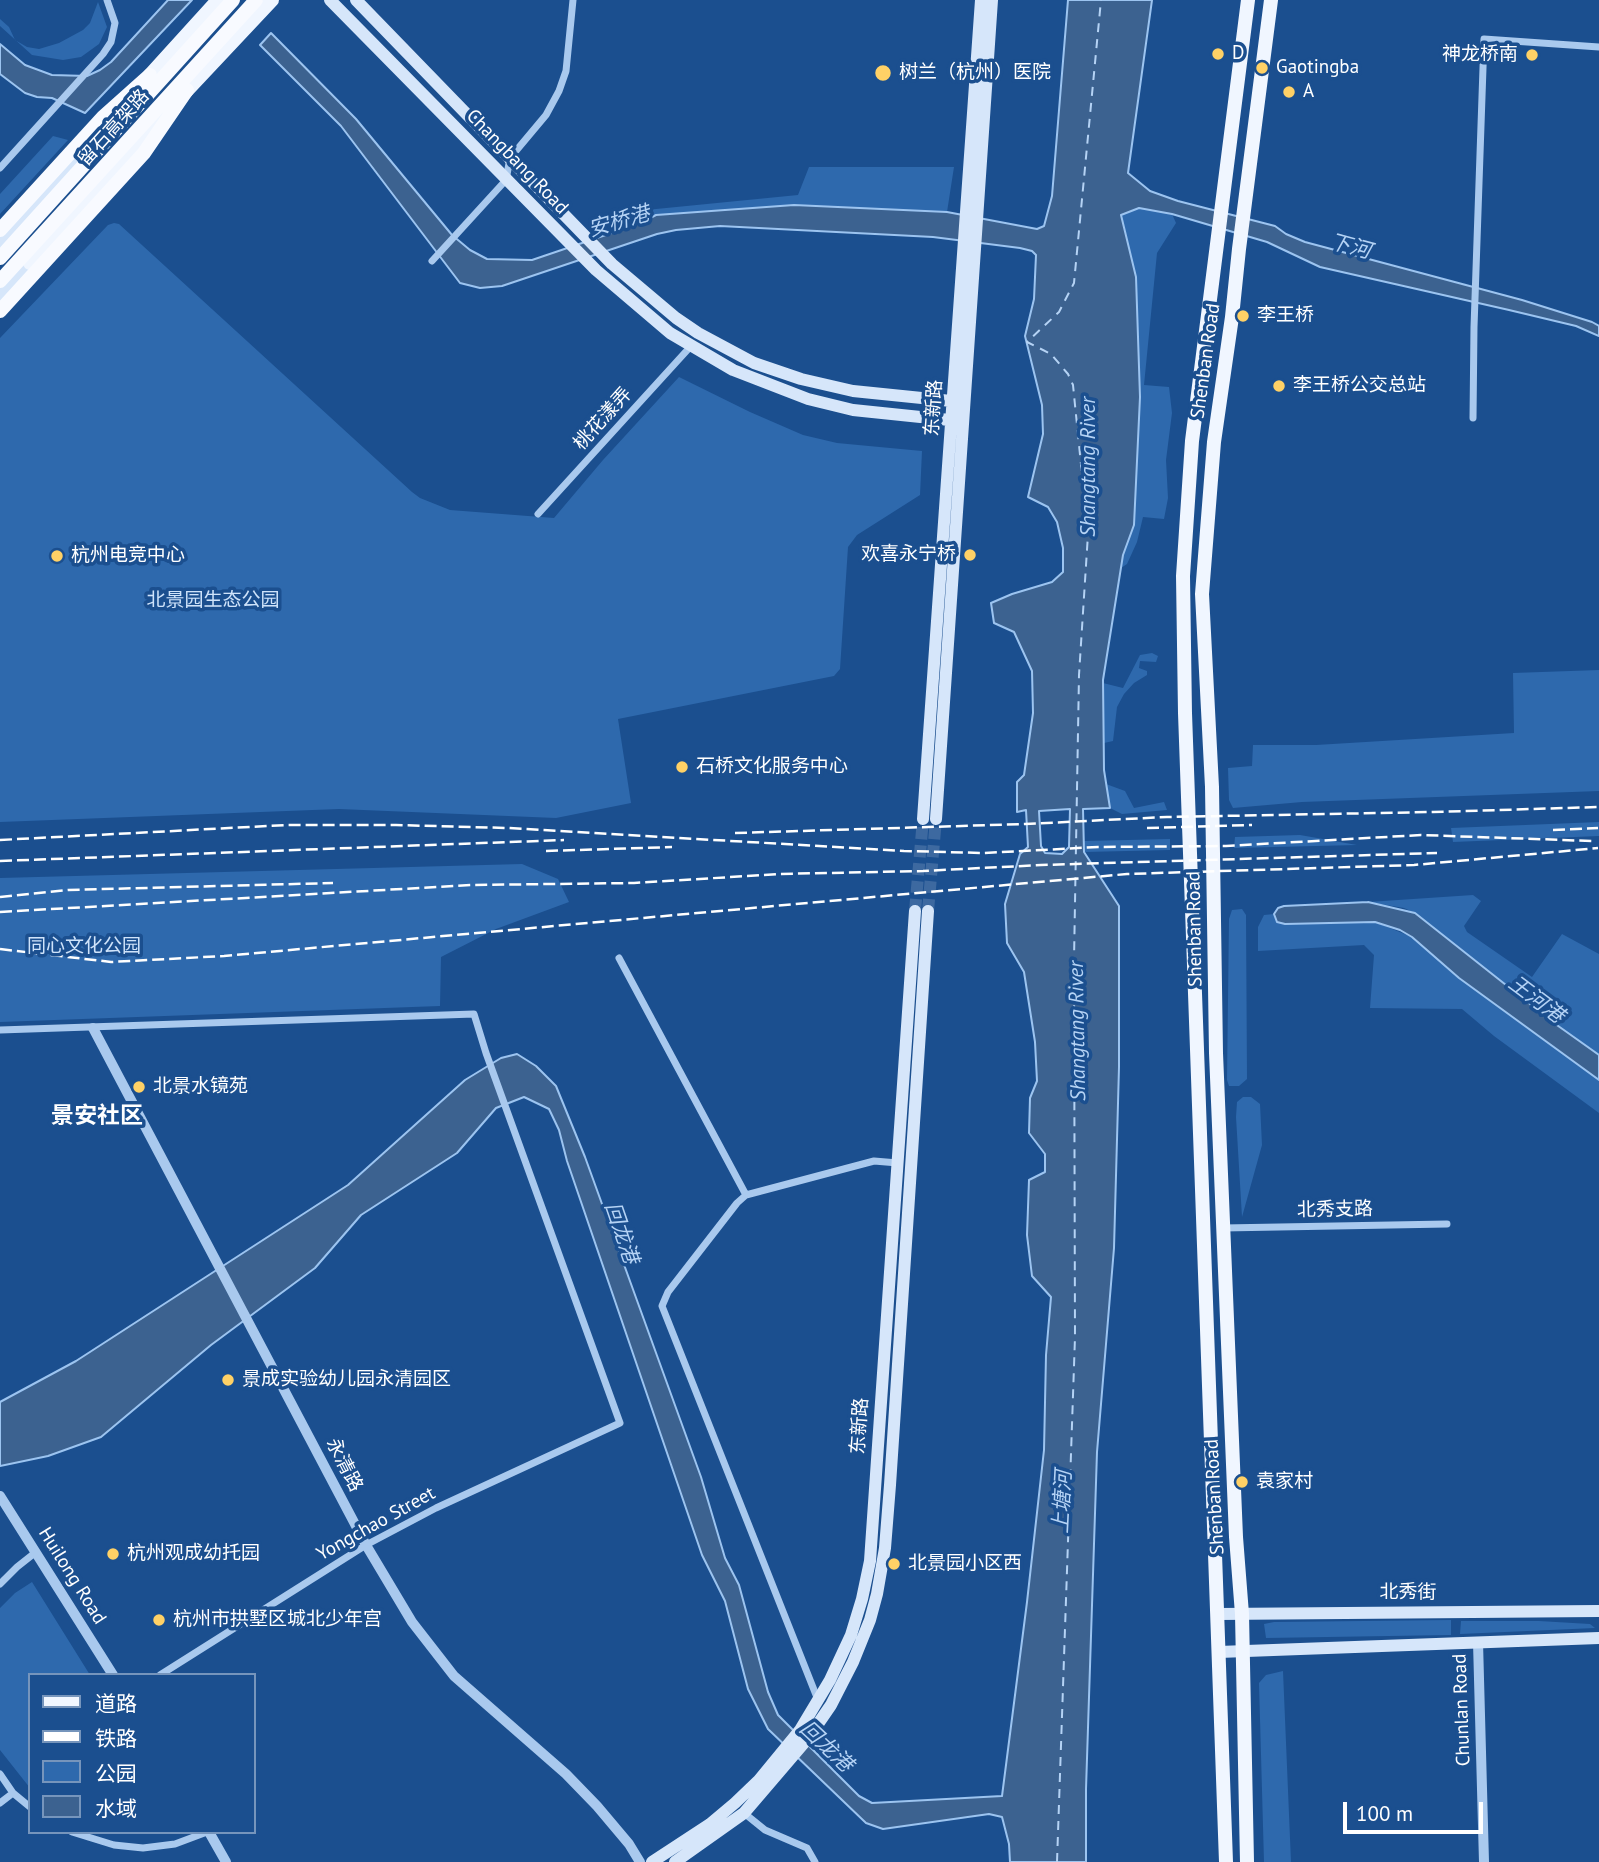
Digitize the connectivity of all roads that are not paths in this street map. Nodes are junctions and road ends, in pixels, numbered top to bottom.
1 (107, 0) edge
2 (218, 0) edge
3 (233, 0) edge
4 (256, 0) edge
5 (272, 0) edge
6 (330, 0) edge
7 (356, 0) edge
8 (573, 0) edge
9 (981, 0) edge
10 (992, 0) edge
11 (1248, 0) edge
12 (1271, 0) edge
13 (1599, 47) edge
14 (150, 75) junction
15 (187, 90) junction
16 (510, 158) junction
17 (1, 167) edge
18 (506, 180) junction
19 (972, 215) junction
20 (0, 230) edge
21 (0, 242) edge
22 (0, 258) edge
23 (432, 261) dead end
24 (30, 263) joint
25 (0, 281) edge
26 (0, 296) edge
27 (0, 311) edge
28 (691, 346) junction
29 (959, 402) junction
30 (1474, 418) dead end
31 (958, 421) junction
32 (538, 514) dead end
33 (929, 819) tunnel mouth
34 (922, 911) tunnel mouth
35 (620, 958) dead end
36 (93, 1028) junction
37 (0, 1030) edge
38 (905, 1165) junction
39 (746, 1195) junction
40 (1447, 1224) dead end
41 (1223, 1228) junction
42 (0, 1496) edge
43 (366, 1545) junction
44 (36, 1552) junction
45 (0, 1584) edge
46 (1599, 1611) edge
47 (1218, 1614) junction
48 (1242, 1614) junction
49 (1599, 1638) edge
50 (1478, 1642) junction
51 (1241, 1651) junction
52 (1219, 1652) junction
53 (112, 1673) edge
54 (163, 1673) edge
55 (818, 1700) junction
56 (804, 1733) junction
57 (787, 1756) junction
58 (0, 1774) edge
59 (13, 1793) junction
60 (0, 1803) edge
61 (28, 1805) edge
62 (744, 1813) junction
63 (78, 1834) edge
64 (202, 1834) edge
65 (209, 1834) edge
66 (226, 1862) edge
67 (640, 1862) edge
68 (652, 1862) edge
69 (674, 1862) edge
70 (816, 1862) edge
71 (1226, 1862) edge
72 (1247, 1862) edge
73 (1484, 1862) edge

1 - 17 street
2 - 14 main road
3 - 22 highway, 留石高架路
4 - 25 highway, 留石高架路
5 - 15 main road
6 - 18 main road, Changbang Road
7 - 16 main road, Changbang Road
8 - 16 street
9 - 19 main road, 东新路
10 - 19 main road, 东新路
11 - 47 main road, Shenban Road
12 - 41 main road, Shenban Road
13 - 30 street
14 - 20 highway
14 - 21 main road
15 - 24 main road
15 - 27 highway
16 - 18 street
16 - 29 main road, Changbang Road
18 - 23 street
18 - 28 main road, Changbang Road
19 - 29 main road, 东新路
24 - 26 main road
28 - 31 main road, Changbang Road
28 - 32 street, 桃花漾弄
29 - 31 main road, 东新路
31 - 33 main road, 东新路
34 - 38 main road, 东新路
35 - 39 street
36 - 37 street
36 - 43 street, 永清路
36 - 43 street, Yongchao Street
38 - 39 street
38 - 55 main road, 东新路
38 - 56 main road, 东新路
39 - 55 street
40 - 41 street, 北秀支路
41 - 48 main road, Shenban Road
42 - 44 street, Huilong Road
43 - 54 street, Yongchao Street
43 - 67 street, 永清路
44 - 45 street
44 - 53 street, Huilong Road
46 - 48 main road, 北秀街
47 - 48 main road, 北秀街
47 - 52 main road, Shenban Road
48 - 51 main road, Shenban Road
49 - 50 main road
50 - 51 main road
50 - 73 street, Chunlan Road
51 - 52 main road
51 - 72 main road, Shenban Road
52 - 71 main road, Shenban Road
55 - 56 main road, 东新路
56 - 57 main road, 东新路
57 - 62 main road, 东新路
57 - 68 main road, 东新路
58 - 59 street
59 - 60 street
59 - 61 street
62 - 69 main road, 东新路
62 - 70 street
63 - 64 street
65 - 66 street

